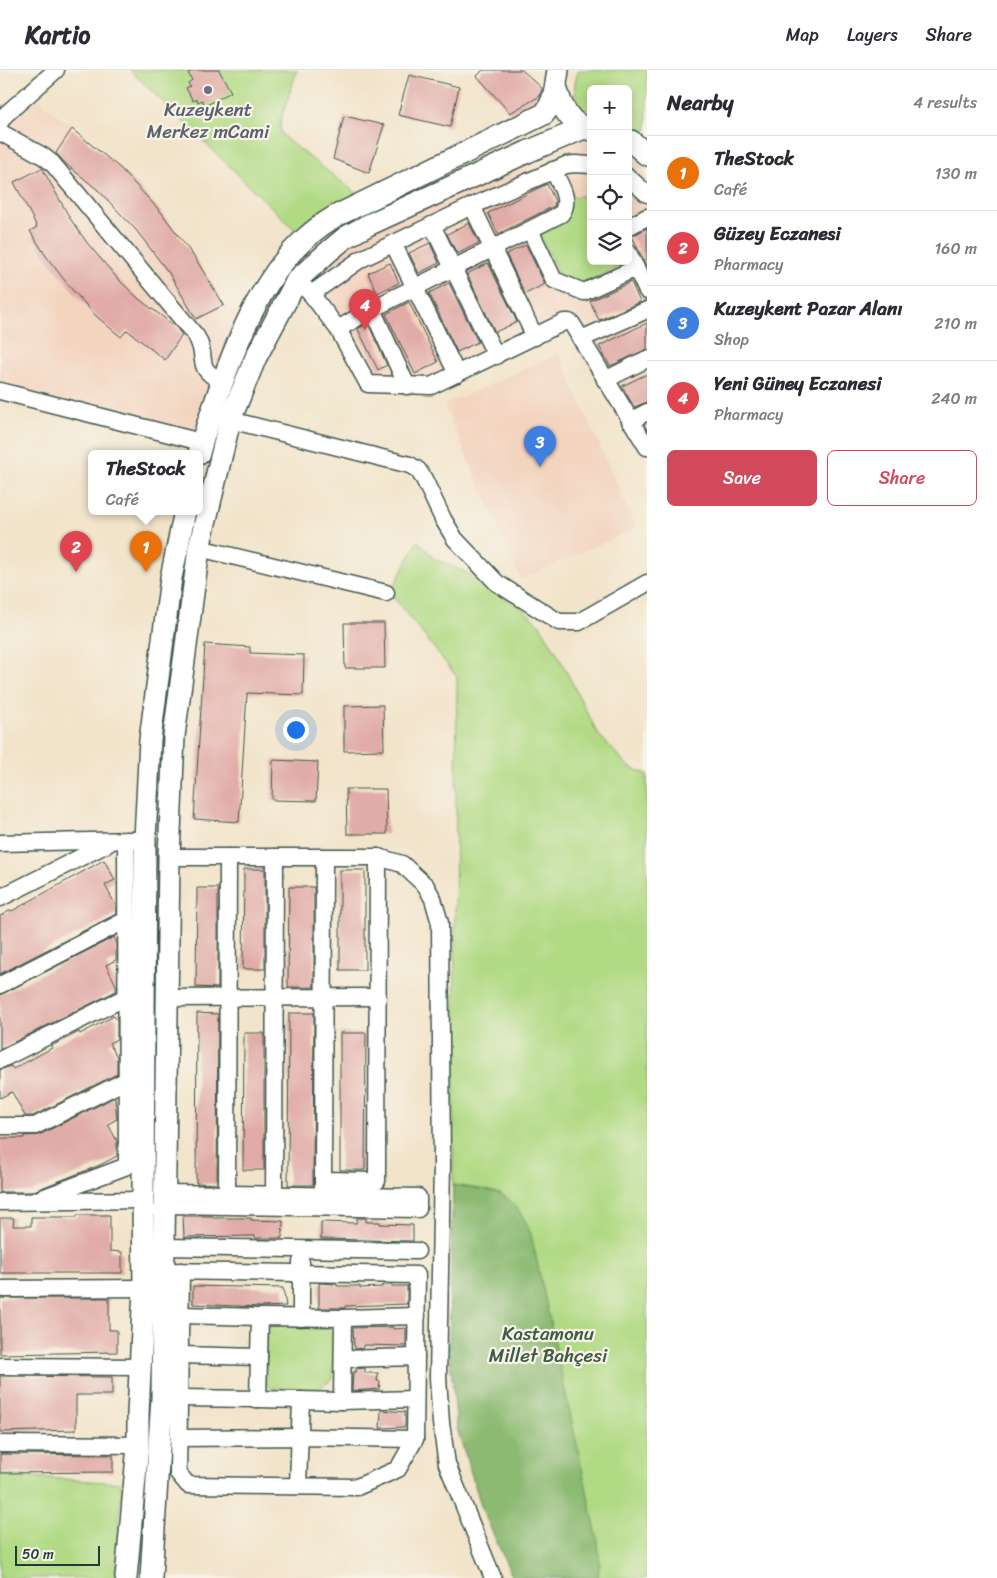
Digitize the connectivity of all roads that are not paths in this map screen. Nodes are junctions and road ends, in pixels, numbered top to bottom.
1 (56, 70) edge
2 (558, 75) edge
3 (2, 116) edge
4 (587, 128) edge
5 (587, 129) edge
6 (0, 132) edge
7 (635, 140) edge
8 (647, 155) edge
9 (587, 165) edge
10 (553, 170) junction
11 (632, 181) edge
12 (647, 194) edge
13 (472, 206) junction
14 (647, 217) edge
15 (432, 225) junction
16 (632, 225) edge
17 (530, 230) junction
18 (393, 243) junction
19 (492, 248) junction
20 (632, 260) edge
21 (453, 268) junction
22 (636, 268) junction
23 (304, 287) junction
24 (414, 288) junction
25 (647, 291) edge
26 (372, 309) junction
27 (647, 310) edge
28 (338, 328) junction
29 (535, 337) junction
30 (581, 339) junction
31 (496, 356) junction
32 (647, 359) edge
33 (457, 374) junction
34 (605, 380) junction
35 (223, 382) junction
36 (407, 386) junction
37 (0, 391) edge
38 (647, 412) edge
39 (230, 420) junction
40 (630, 421) junction
41 (647, 447) edge
42 (200, 448) edge
43 (184, 515) edge
44 (199, 548) junction
45 (647, 583) edge
46 (386, 593) dead end
47 (128, 840) junction
48 (0, 843) edge
49 (170, 857) junction
50 (228, 857) junction
51 (275, 857) junction
52 (324, 857) junction
53 (378, 857) junction
54 (0, 898) edge
55 (126, 920) junction
56 (0, 985) edge
57 (126, 996) junction
58 (275, 997) junction
59 (324, 997) junction
60 (378, 997) junction
61 (168, 998) junction
62 (228, 998) junction
63 (0, 1060) edge
64 (127, 1080) junction
65 (0, 1126) edge
66 (323, 1195) junction
67 (165, 1199) junction
68 (143, 1200) junction
69 (227, 1200) junction
70 (34, 1201) junction
71 (274, 1201) junction
72 (0, 1202) edge
73 (164, 1247) junction
74 (302, 1249) junction
75 (418, 1251) dead end
76 (173, 1271) junction
77 (301, 1273) junction
78 (144, 1288) junction
79 (3, 1289) dead end
80 (181, 1315) junction
81 (417, 1316) junction
82 (260, 1317) junction
83 (301, 1318) junction
84 (343, 1318) junction
85 (180, 1354) junction
86 (259, 1357) junction
87 (416, 1357) junction
88 (343, 1359) junction
89 (0, 1366) edge
90 (141, 1367) junction
91 (179, 1398) junction
92 (258, 1399) junction
93 (415, 1399) junction
94 (301, 1400) junction
95 (342, 1401) junction
96 (298, 1437) junction
97 (178, 1438) junction
98 (415, 1439) junction
99 (0, 1444) edge
100 (138, 1445) junction
101 (298, 1486) junction
102 (126, 1578) edge
103 (150, 1578) edge
104 (492, 1578) edge

1 - 3 street
2 - 4 main road
2 - 35 main road
5 - 23 main road
6 - 35 street
7 - 8 main road
9 - 10 street
10 - 13 street
10 - 17 street
11 - 12 street
13 - 15 street
13 - 19 street
14 - 16 street
15 - 18 street
15 - 21 street
17 - 19 street
17 - 22 street
18 - 23 street
18 - 24 street
19 - 21 street
19 - 29 street
20 - 22 street
21 - 24 street
21 - 31 street
22 - 25 street
23 - 28 street
23 - 39 main road
24 - 26 street
24 - 33 street
26 - 28 street
26 - 36 street
27 - 30 street
28 - 36 street
29 - 30 street
29 - 31 street
30 - 34 street
31 - 33 street
32 - 34 street
33 - 36 street
34 - 40 street
35 - 42 main road
37 - 42 street
38 - 40 street
39 - 44 main road
39 - 45 street
40 - 41 street
43 - 47 main road
44 - 46 street
44 - 49 main road
47 - 48 street
47 - 54 street
47 - 55 street
47 - 68 main road
49 - 50 street
49 - 61 main road
50 - 51 street
50 - 62 street
51 - 52 street
51 - 58 street
52 - 53 street
52 - 59 street
53 - 60 street
53 - 104 street
55 - 56 street
55 - 57 street
57 - 63 street
57 - 64 street
58 - 59 street
58 - 62 street
58 - 71 street
59 - 60 street
59 - 66 street
60 - 66 street
61 - 62 street
61 - 67 main road
62 - 69 street
64 - 65 street
64 - 70 street
66 - 71 street
67 - 69 street
67 - 73 main road
68 - 70 street
68 - 78 main road
69 - 71 street
70 - 72 street
73 - 74 street
73 - 76 main road
74 - 75 street
74 - 77 street
76 - 77 street
76 - 80 street
76 - 103 main road
77 - 81 street
77 - 83 street
78 - 79 street
78 - 90 main road
80 - 82 street
80 - 85 street
81 - 84 street
81 - 87 street
82 - 83 street
82 - 86 street
83 - 84 street
84 - 88 street
85 - 86 street
85 - 91 street
86 - 92 street
87 - 88 street
87 - 93 street
88 - 95 street
89 - 90 street
90 - 100 main road
91 - 92 street
91 - 97 street
92 - 94 street
93 - 95 street
93 - 98 street
94 - 95 street
94 - 96 street
96 - 97 street
96 - 98 street
96 - 101 street
97 - 101 street
98 - 101 street
99 - 100 street
100 - 102 main road

